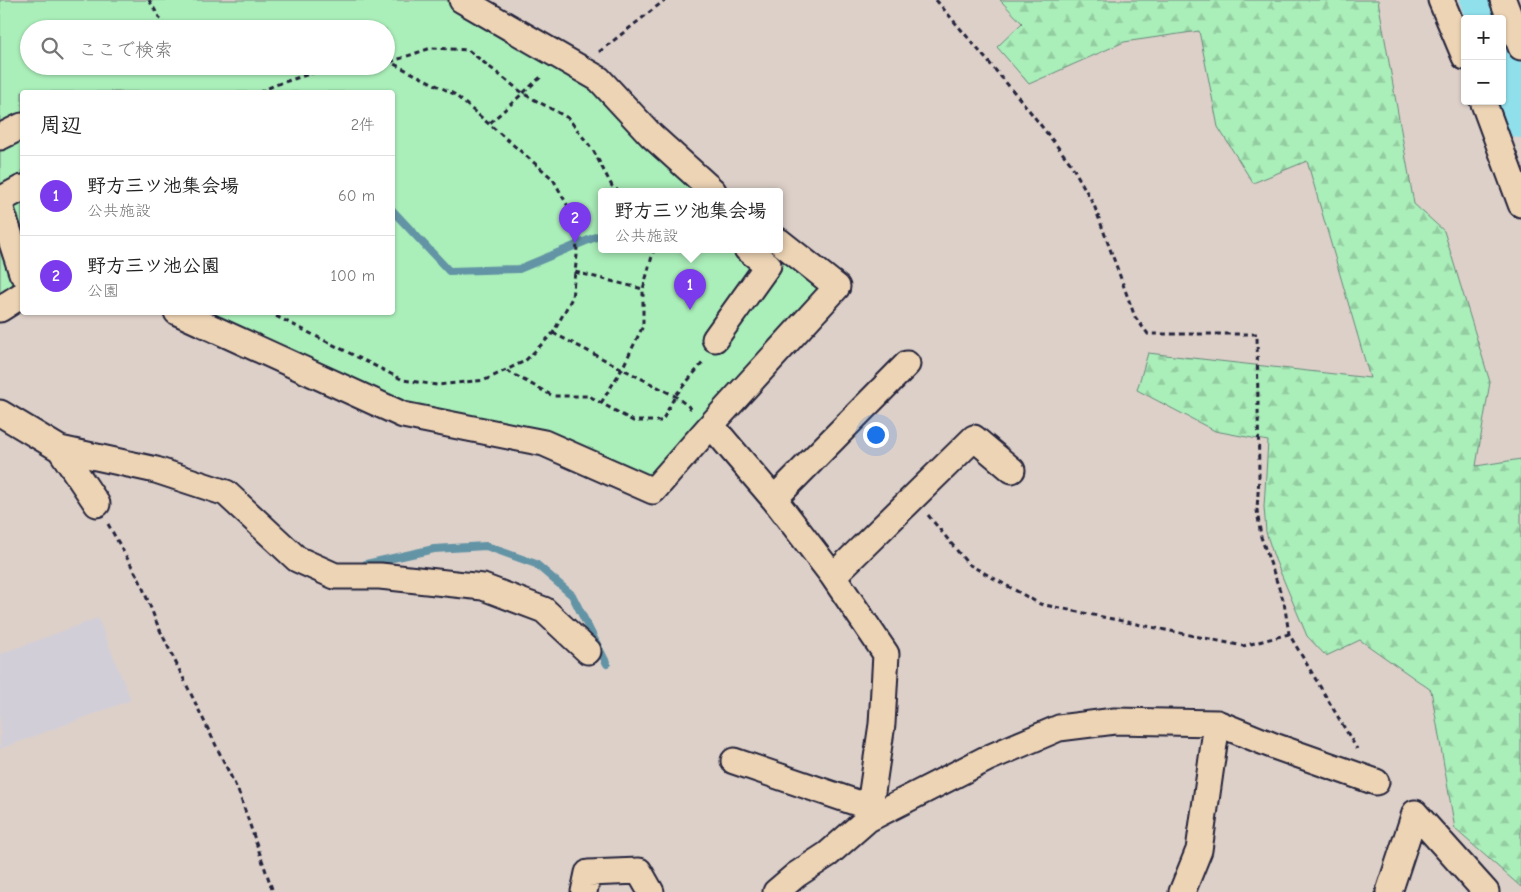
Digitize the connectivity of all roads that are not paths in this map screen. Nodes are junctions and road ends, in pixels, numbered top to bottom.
1 (462, 0) edge
2 (1441, 0) edge
3 (1503, 0) edge
4 (1521, 47) edge
5 (1461, 48) edge
6 (1484, 105) edge
7 (20, 127) edge
8 (0, 137) edge
9 (710, 188) edge
10 (20, 189) edge
11 (0, 200) edge
12 (1521, 204) edge
13 (0, 206) edge
14 (783, 243) edge
15 (752, 253) edge
16 (20, 267) edge
17 (20, 296) edge
18 (0, 309) edge
19 (183, 315) edge
20 (713, 346) road end
21 (906, 364) dead end
22 (0, 413) edge
23 (711, 425) junction
24 (60, 449) junction
25 (1012, 470) dead end
26 (774, 500) junction
27 (97, 504) road end
28 (833, 576) junction
29 (588, 651) dead end
30 (1217, 723) junction
31 (734, 761) dead end
32 (1376, 782) road end
33 (869, 813) junction
34 (584, 892) edge
35 (651, 892) edge
36 (776, 892) edge
37 (1182, 892) edge
38 (1390, 892) edge
39 (1486, 892) edge

1 - 9 street
2 - 5 street
3 - 4 street
6 - 12 street
7 - 8 street
10 - 11 street
13 - 16 street
14 - 23 street
15 - 20 street
17 - 18 street
19 - 23 street
21 - 26 street
22 - 24 street
23 - 26 street
24 - 27 street
24 - 29 street
25 - 28 street
26 - 28 street
28 - 33 street
30 - 32 street
30 - 33 street
30 - 37 street
31 - 33 street
33 - 36 street
34 - 35 street
38 - 39 street

